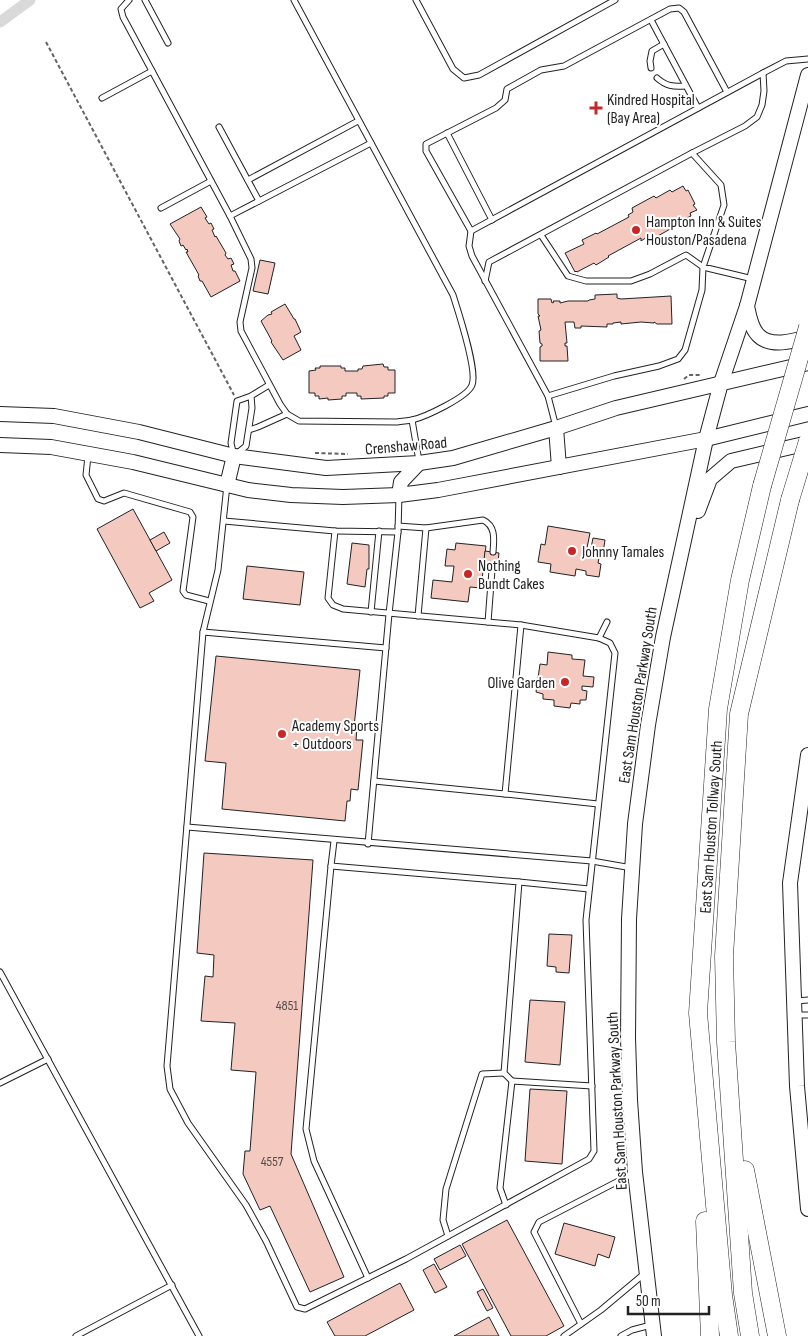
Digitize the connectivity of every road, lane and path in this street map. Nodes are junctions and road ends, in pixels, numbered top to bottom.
1 (129, 0) edge
2 (145, 0) edge
3 (294, 0) edge
4 (416, 0) edge
5 (615, 0) edge
6 (651, 20) junction
7 (46, 42) dead end
8 (168, 43) dead end
9 (664, 44) junction
10 (808, 59) edge
11 (651, 68) dead end
12 (152, 71) junction
13 (763, 73) junction
14 (808, 75) edge
15 (657, 78) dead end
16 (686, 86) junction
17 (727, 92) junction
18 (102, 98) dead end
19 (698, 108) junction
20 (358, 121) junction
21 (219, 127) dead end
22 (447, 133) junction
23 (370, 143) junction
24 (692, 153) junction
25 (248, 180) junction
26 (212, 181) junction
27 (258, 201) junction
28 (161, 208) dead end
29 (230, 216) junction
30 (492, 220) junction
31 (471, 231) junction
32 (541, 235) junction
33 (703, 267) junction
34 (753, 279) junction
35 (485, 281) junction
36 (747, 306) junction
37 (808, 327) edge
38 (808, 338) edge
39 (808, 363) edge
40 (721, 383) junction
41 (269, 385) junction
42 (252, 396) junction
43 (548, 396) junction
44 (237, 402) junction
45 (0, 414) edge
46 (287, 414) junction
47 (808, 414) edge
48 (412, 420) junction
49 (556, 428) junction
50 (249, 430) junction
51 (706, 439) junction
52 (808, 442) edge
53 (0, 445) edge
54 (308, 453) dead end
55 (88, 454) junction
56 (353, 454) dead end
57 (234, 456) junction
58 (419, 463) junction
59 (559, 467) junction
60 (227, 485) junction
61 (399, 494) junction
62 (224, 521) junction
63 (426, 528) junction
64 (398, 529) junction
65 (335, 531) junction
66 (379, 532) junction
67 (493, 552) dead end
68 (679, 564) junction
69 (492, 570) dead end
70 (209, 602) junction
71 (371, 612) junction
72 (389, 614) junction
73 (418, 616) junction
74 (488, 622) junction
75 (607, 622) dead end
76 (521, 625) junction
77 (204, 632) junction
78 (599, 638) junction
79 (386, 648) junction
80 (808, 755) edge
81 (374, 781) junction
82 (505, 794) junction
83 (598, 804) junction
84 (187, 827) junction
85 (334, 841) junction
86 (368, 844) junction
87 (592, 861) junction
88 (331, 866) junction
89 (632, 868) junction
90 (519, 882) junction
91 (589, 890) junction
92 (0, 972) edge
93 (808, 1000) edge
94 (799, 1010) edge
95 (698, 1013) junction
96 (726, 1042) junction
97 (48, 1059) junction
98 (504, 1073) junction
99 (512, 1081) junction
100 (0, 1084) edge
101 (592, 1086) junction
102 (635, 1172) junction
103 (506, 1205) junction
104 (808, 1209) edge
105 (448, 1236) junction
106 (646, 1272) junction
107 (368, 1278) junction
108 (172, 1285) junction
109 (581, 1324) junction
110 (653, 1330) edge
111 (76, 1336) edge
112 (199, 1336) edge
113 (564, 1336) edge
114 (621, 1336) edge
115 (710, 1336) edge
116 (729, 1336) edge
117 (750, 1336) edge
118 (777, 1336) edge

1 - 12 lane
2 - 8 lane
3 - 20 lane
4 - 5 lane
6 - 9 lane
6 - 17 lane
6 - 22 lane
7 - 44 path
9 - 11 lane
9 - 16 lane
10 - 13 lane
12 - 18 lane
12 - 26 lane
13 - 17 lane
13 - 24 lane
14 - 34 main road, East Sam Houston Parkway South
15 - 16 lane
16 - 19 lane
17 - 19 lane
19 - 30 lane
20 - 23 lane
20 - 25 lane
21 - 25 lane
22 - 30 lane
22 - 31 lane
23 - 27 lane
23 - 48 lane
24 - 32 lane
24 - 33 lane
25 - 27 lane
26 - 28 lane
26 - 29 lane
27 - 29 lane
29 - 41 lane
30 - 31 lane
31 - 35 lane
32 - 33 lane
32 - 35 lane
33 - 34 lane
33 - 43 lane
34 - 36 main road, East Sam Houston Parkway South
35 - 43 lane
36 - 38 main road
36 - 40 main road, East Sam Houston Parkway South
37 - 95 highway, East Sam Houston Tollway South, bridge
39 - 40 main road, Crenshaw Road
40 - 49 main road, Crenshaw Road
40 - 51 main road, East Sam Houston Parkway South
41 - 42 lane
41 - 46 lane
42 - 44 lane
42 - 50 lane
43 - 49 lane
44 - 57 lane
45 - 57 main road, Crenshaw Road
46 - 48 lane
46 - 50 lane
47 - 51 main road
48 - 58 lane
49 - 58 main road, Crenshaw Road
49 - 59 main road
50 - 57 lane
51 - 59 main road
51 - 68 main road, East Sam Houston Parkway South
52 - 68 main road
52 - 96 highway, East Sam Houston Tollway South, bridge
53 - 55 main road
54 - 56 path
55 - 60 main road
55 - 70 lane
57 - 58 main road, Crenshaw Road
57 - 60 main road
58 - 61 main road
59 - 61 main road
60 - 61 main road
60 - 62 lane
61 - 64 lane
62 - 65 lane
62 - 70 lane
63 - 64 lane
63 - 67 lane
63 - 73 lane
64 - 66 lane
64 - 72 lane
65 - 66 lane
65 - 71 lane
66 - 71 lane
68 - 89 main road, East Sam Houston Parkway South
69 - 74 lane
70 - 77 lane
71 - 72 lane
72 - 73 lane
72 - 79 lane
73 - 74 lane
74 - 76 lane
75 - 78 lane
76 - 78 lane
76 - 82 lane
77 - 79 lane
77 - 84 lane
78 - 83 lane
79 - 81 lane
80 - 94 main road
81 - 82 lane
81 - 86 lane
82 - 83 lane
83 - 87 lane
84 - 85 lane
84 - 107 lane
85 - 86 lane
85 - 88 lane
86 - 87 lane
87 - 89 lane
87 - 91 lane
88 - 90 lane
88 - 107 lane
89 - 102 main road, East Sam Houston Parkway South
90 - 91 lane
90 - 98 lane
91 - 101 lane
92 - 97 lane
93 - 94 lane
94 - 104 main road
95 - 115 highway
95 - 116 highway, East Sam Houston Tollway South
96 - 117 highway, East Sam Houston Tollway South
96 - 118 highway
97 - 100 lane
97 - 108 lane
98 - 99 lane
98 - 105 lane
99 - 101 lane
99 - 103 lane
101 - 103 lane
102 - 106 main road, East Sam Houston Parkway South
102 - 109 lane
103 - 105 lane
105 - 107 lane
106 - 109 lane
106 - 110 main road, East Sam Houston Parkway South
108 - 111 lane
108 - 112 lane
109 - 113 lane
110 - 114 lane

